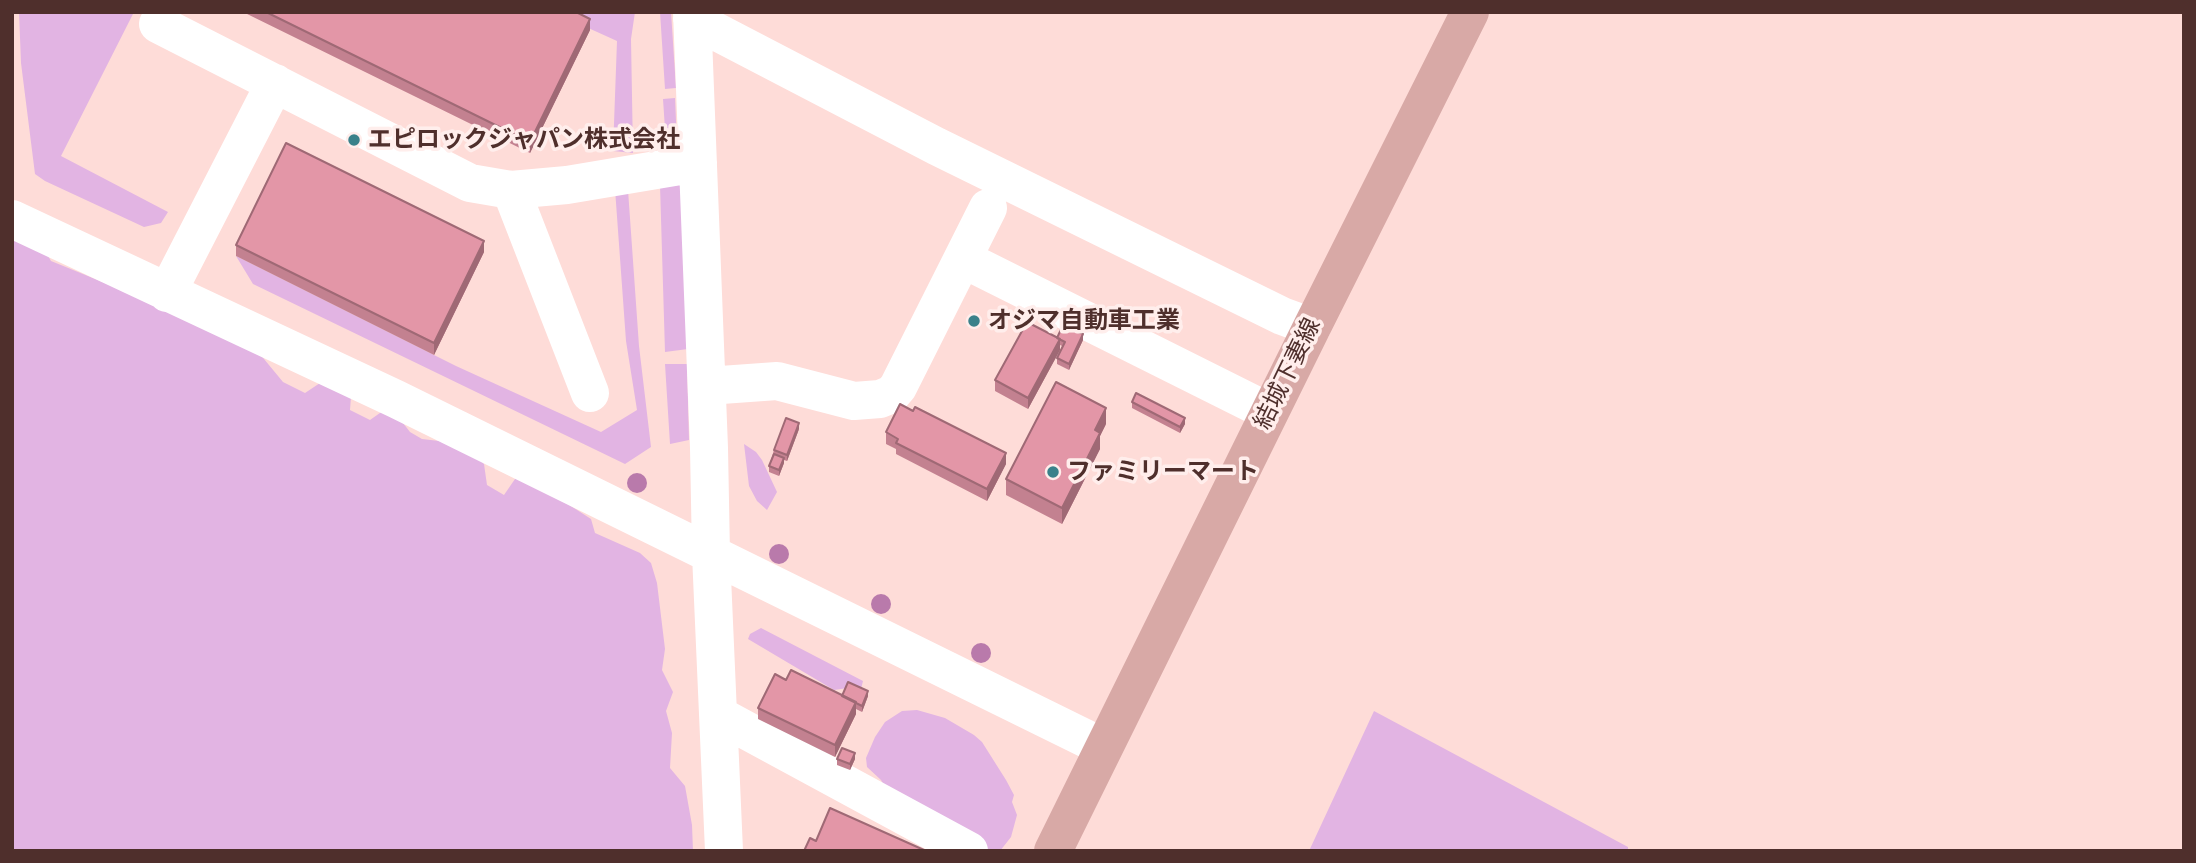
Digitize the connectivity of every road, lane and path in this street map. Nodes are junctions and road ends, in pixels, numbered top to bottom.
1 (1470, 12) edge
2 (692, 15) edge
3 (158, 24) dead end
4 (275, 83) junction
5 (698, 163) junction
6 (511, 191) junction
7 (988, 208) dead end
8 (12, 219) edge
9 (963, 259) junction
10 (167, 292) junction
11 (1312, 327) junction
12 (707, 386) junction
13 (590, 393) dead end
14 (1269, 412) junction
15 (710, 554) junction
16 (718, 715) junction
17 (1103, 747) junction
18 (724, 851) edge
19 (969, 851) edge
20 (1053, 851) edge

1 - 11 main road, 結城下妻線
2 - 5 street
2 - 11 street
3 - 4 street
4 - 6 street
4 - 10 street
5 - 6 street
5 - 12 street
6 - 13 street
7 - 9 street
8 - 10 street
9 - 12 street
9 - 14 street
10 - 15 street
11 - 14 main road, 結城下妻線
12 - 15 street
14 - 17 main road, 結城下妻線
15 - 16 street
15 - 17 street
16 - 18 street
16 - 19 street
17 - 20 main road, 結城下妻線

